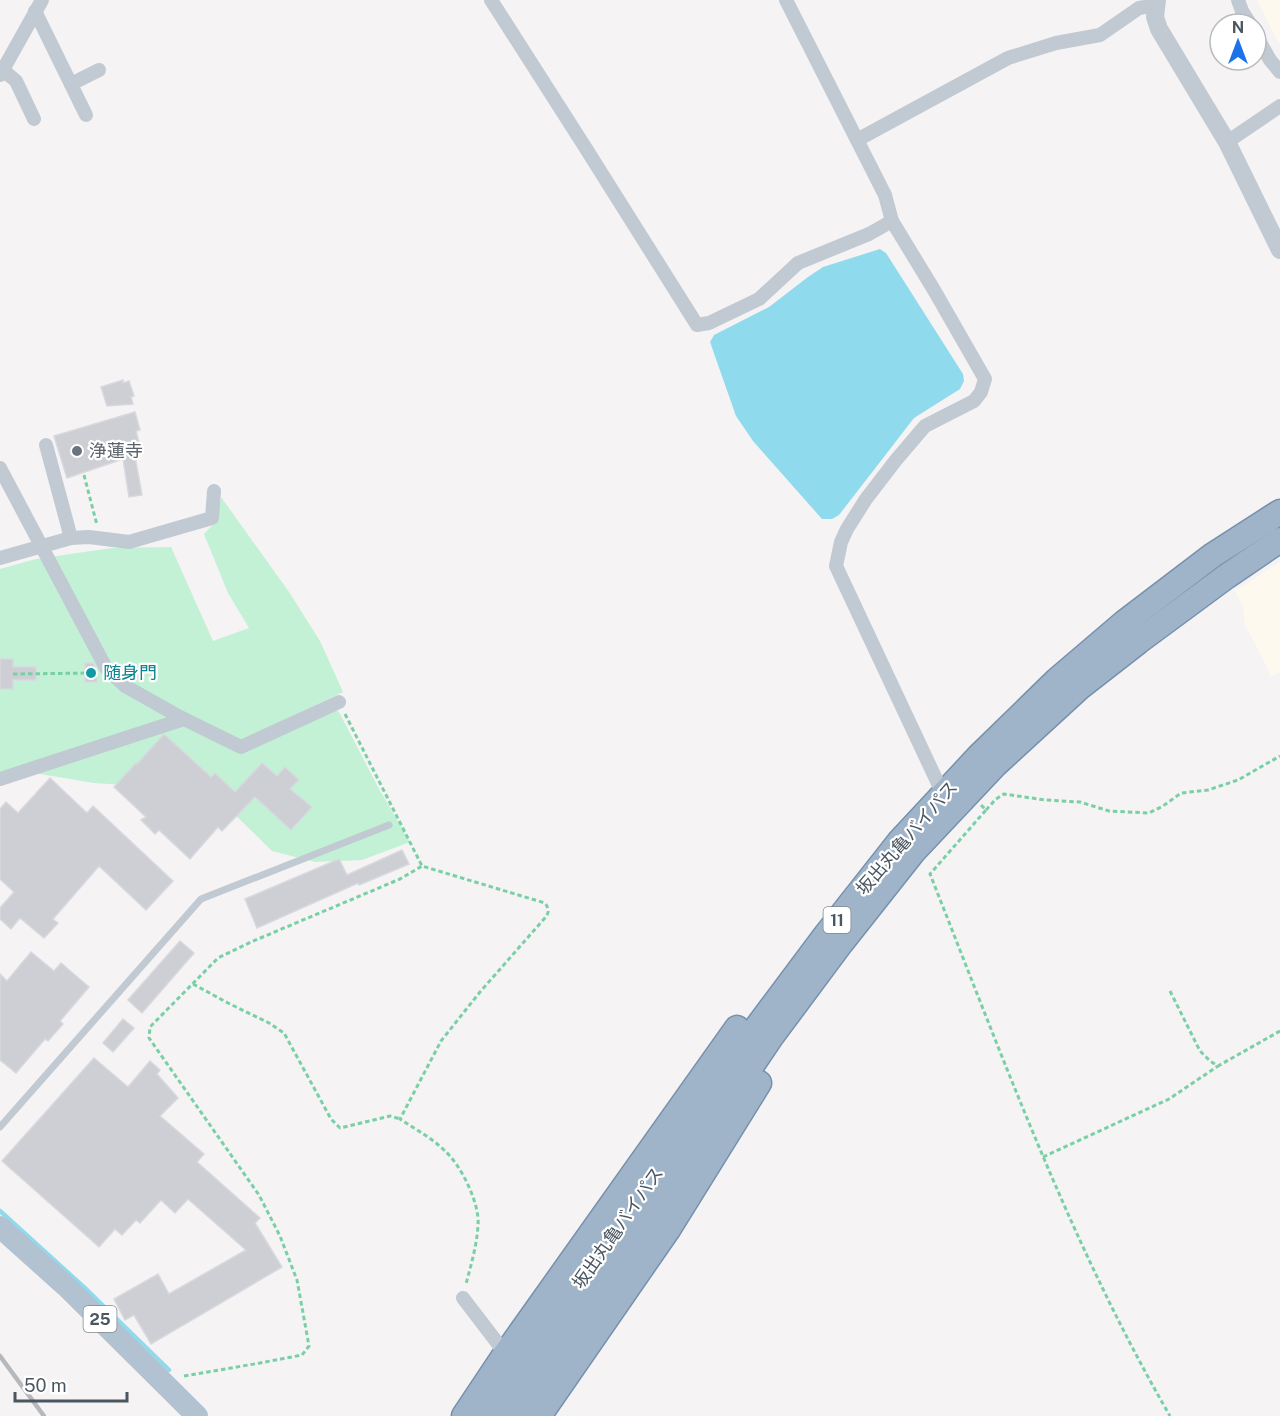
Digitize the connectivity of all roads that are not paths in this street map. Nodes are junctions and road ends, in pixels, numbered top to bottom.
1 (491, 0) edge
2 (786, 0) edge
3 (1157, 2) edge
4 (39, 5) edge
5 (1268, 56) edge
6 (99, 70) dead end
7 (1280, 72) edge
8 (1, 73) edge
9 (71, 84) junction
10 (1280, 106) edge
11 (86, 115) dead end
12 (34, 119) dead end
13 (857, 140) junction
14 (1227, 142) junction
15 (892, 221) junction
16 (1280, 250) edge
17 (46, 445) dead end
18 (0, 468) edge
19 (214, 491) dead end
20 (1280, 512) edge
21 (71, 538) junction
22 (1280, 540) edge
23 (42, 546) junction
24 (0, 558) edge
25 (339, 702) road end
26 (184, 719) junction
27 (0, 779) edge
28 (943, 794) junction
29 (389, 825) dead end
30 (899, 842) junction
31 (0, 1127) edge
32 (0, 1227) edge
33 (463, 1298) road end
34 (506, 1359) junction
35 (534, 1414) edge
36 (196, 1416) edge
37 (464, 1416) edge
38 (489, 1416) edge

1 - 15 street
2 - 13 street
3 - 13 street
3 - 14 street
4 - 8 street
4 - 9 street
5 - 7 street
6 - 9 street
8 - 12 street
9 - 11 street
10 - 14 street
13 - 15 street
14 - 16 street
15 - 28 street
17 - 21 street
18 - 23 street
19 - 21 street
20 - 28 highway, 坂出丸亀バイパス / 11
21 - 23 street
22 - 35 highway, 坂出丸亀バイパス / 11
23 - 24 street
23 - 26 street
25 - 26 street
26 - 27 street
28 - 30 highway, 坂出丸亀バイパス / 11
29 - 31 lane
30 - 34 highway
30 - 38 highway, 坂出丸亀バイパス / 11
32 - 36 main road, 25
33 - 34 street
34 - 37 highway

